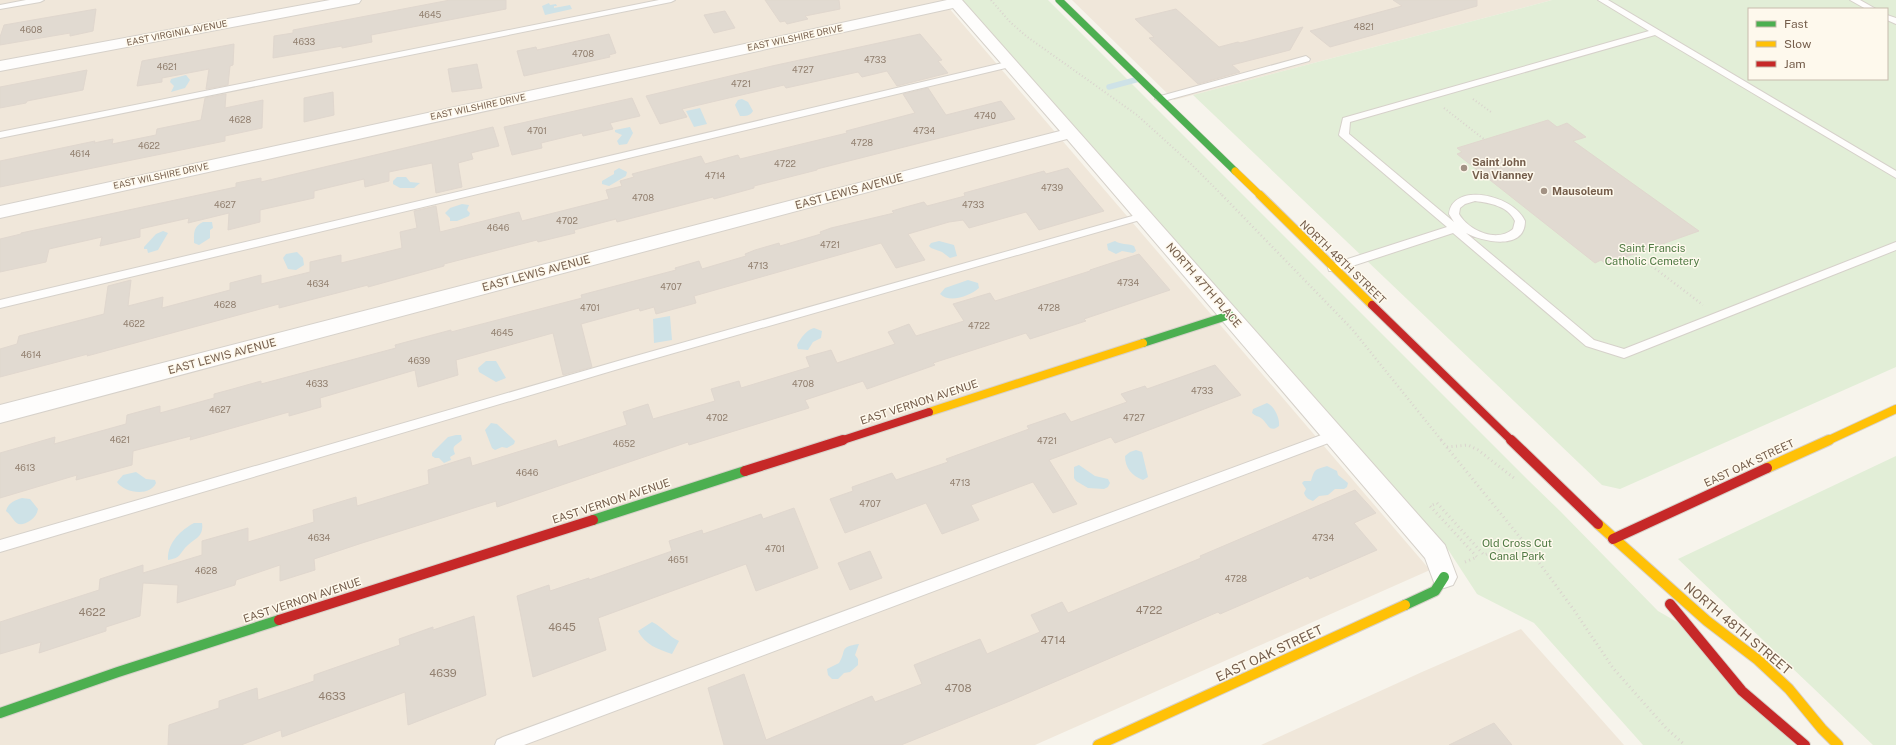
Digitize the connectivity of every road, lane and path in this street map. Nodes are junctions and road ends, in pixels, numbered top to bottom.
1 (40, 0) edge
2 (354, 0) edge
3 (671, 0) edge
4 (991, 0) edge
5 (1059, 0) edge
6 (1602, 0) edge
7 (1854, 0) edge
8 (955, 1) edge
9 (0, 7) edge
10 (1870, 8) edge
11 (1656, 32) junction
12 (1306, 59) dead end
13 (1011, 64) junction
14 (0, 66) edge
15 (1429, 97) junction
16 (1160, 99) junction
17 (1072, 133) junction
18 (0, 135) edge
19 (1485, 140) dead end
20 (1896, 175) edge
21 (0, 212) edge
22 (1143, 216) junction
23 (1458, 227) junction
24 (1896, 246) edge
25 (1636, 254) dead end
26 (1333, 268) junction
27 (0, 304) edge
28 (1230, 315) junction
29 (1718, 316) junction
30 (1896, 409) edge
31 (0, 414) edge
32 (1335, 435) junction
33 (1447, 447) junction
34 (1517, 480) dead end
35 (1613, 539) junction
36 (1523, 541) junction
37 (0, 546) edge
38 (1459, 564) dead end
39 (1444, 577) joint
40 (0, 713) edge
41 (503, 745) edge
42 (1098, 745) edge
43 (1685, 745) edge
44 (1805, 745) edge
45 (1838, 745) edge

1 - 9 lane
2 - 14 street, EAST VIRGINIA AVENUE
3 - 18 lane
4 - 33 path
5 - 16 street, NORTH 48TH STREET
6 - 11 lane
7 - 10 lane
8 - 13 street, NORTH 47TH PLACE
8 - 21 street, EAST WILSHIRE DRIVE
11 - 15 lane
11 - 20 lane
12 - 16 lane
13 - 17 street, NORTH 47TH PLACE
13 - 27 lane
15 - 19 path
15 - 23 lane
16 - 26 street, NORTH 48TH STREET
17 - 22 street, NORTH 47TH PLACE
17 - 31 street, EAST LEWIS AVENUE
22 - 28 street, NORTH 47TH PLACE
22 - 37 lane
23 - 23 lane
23 - 26 lane
23 - 29 lane
24 - 29 lane
25 - 29 path
26 - 35 street, NORTH 48TH STREET
28 - 32 street, NORTH 47TH PLACE
28 - 40 street, EAST VERNON AVENUE
30 - 35 street, EAST OAK STREET
32 - 39 street, NORTH 47TH PLACE
32 - 41 lane
33 - 34 path
33 - 36 path
35 - 44 street, NORTH 48TH STREET
35 - 45 street, NORTH 48TH STREET
36 - 38 path
36 - 43 path
39 - 42 street, EAST OAK STREET

